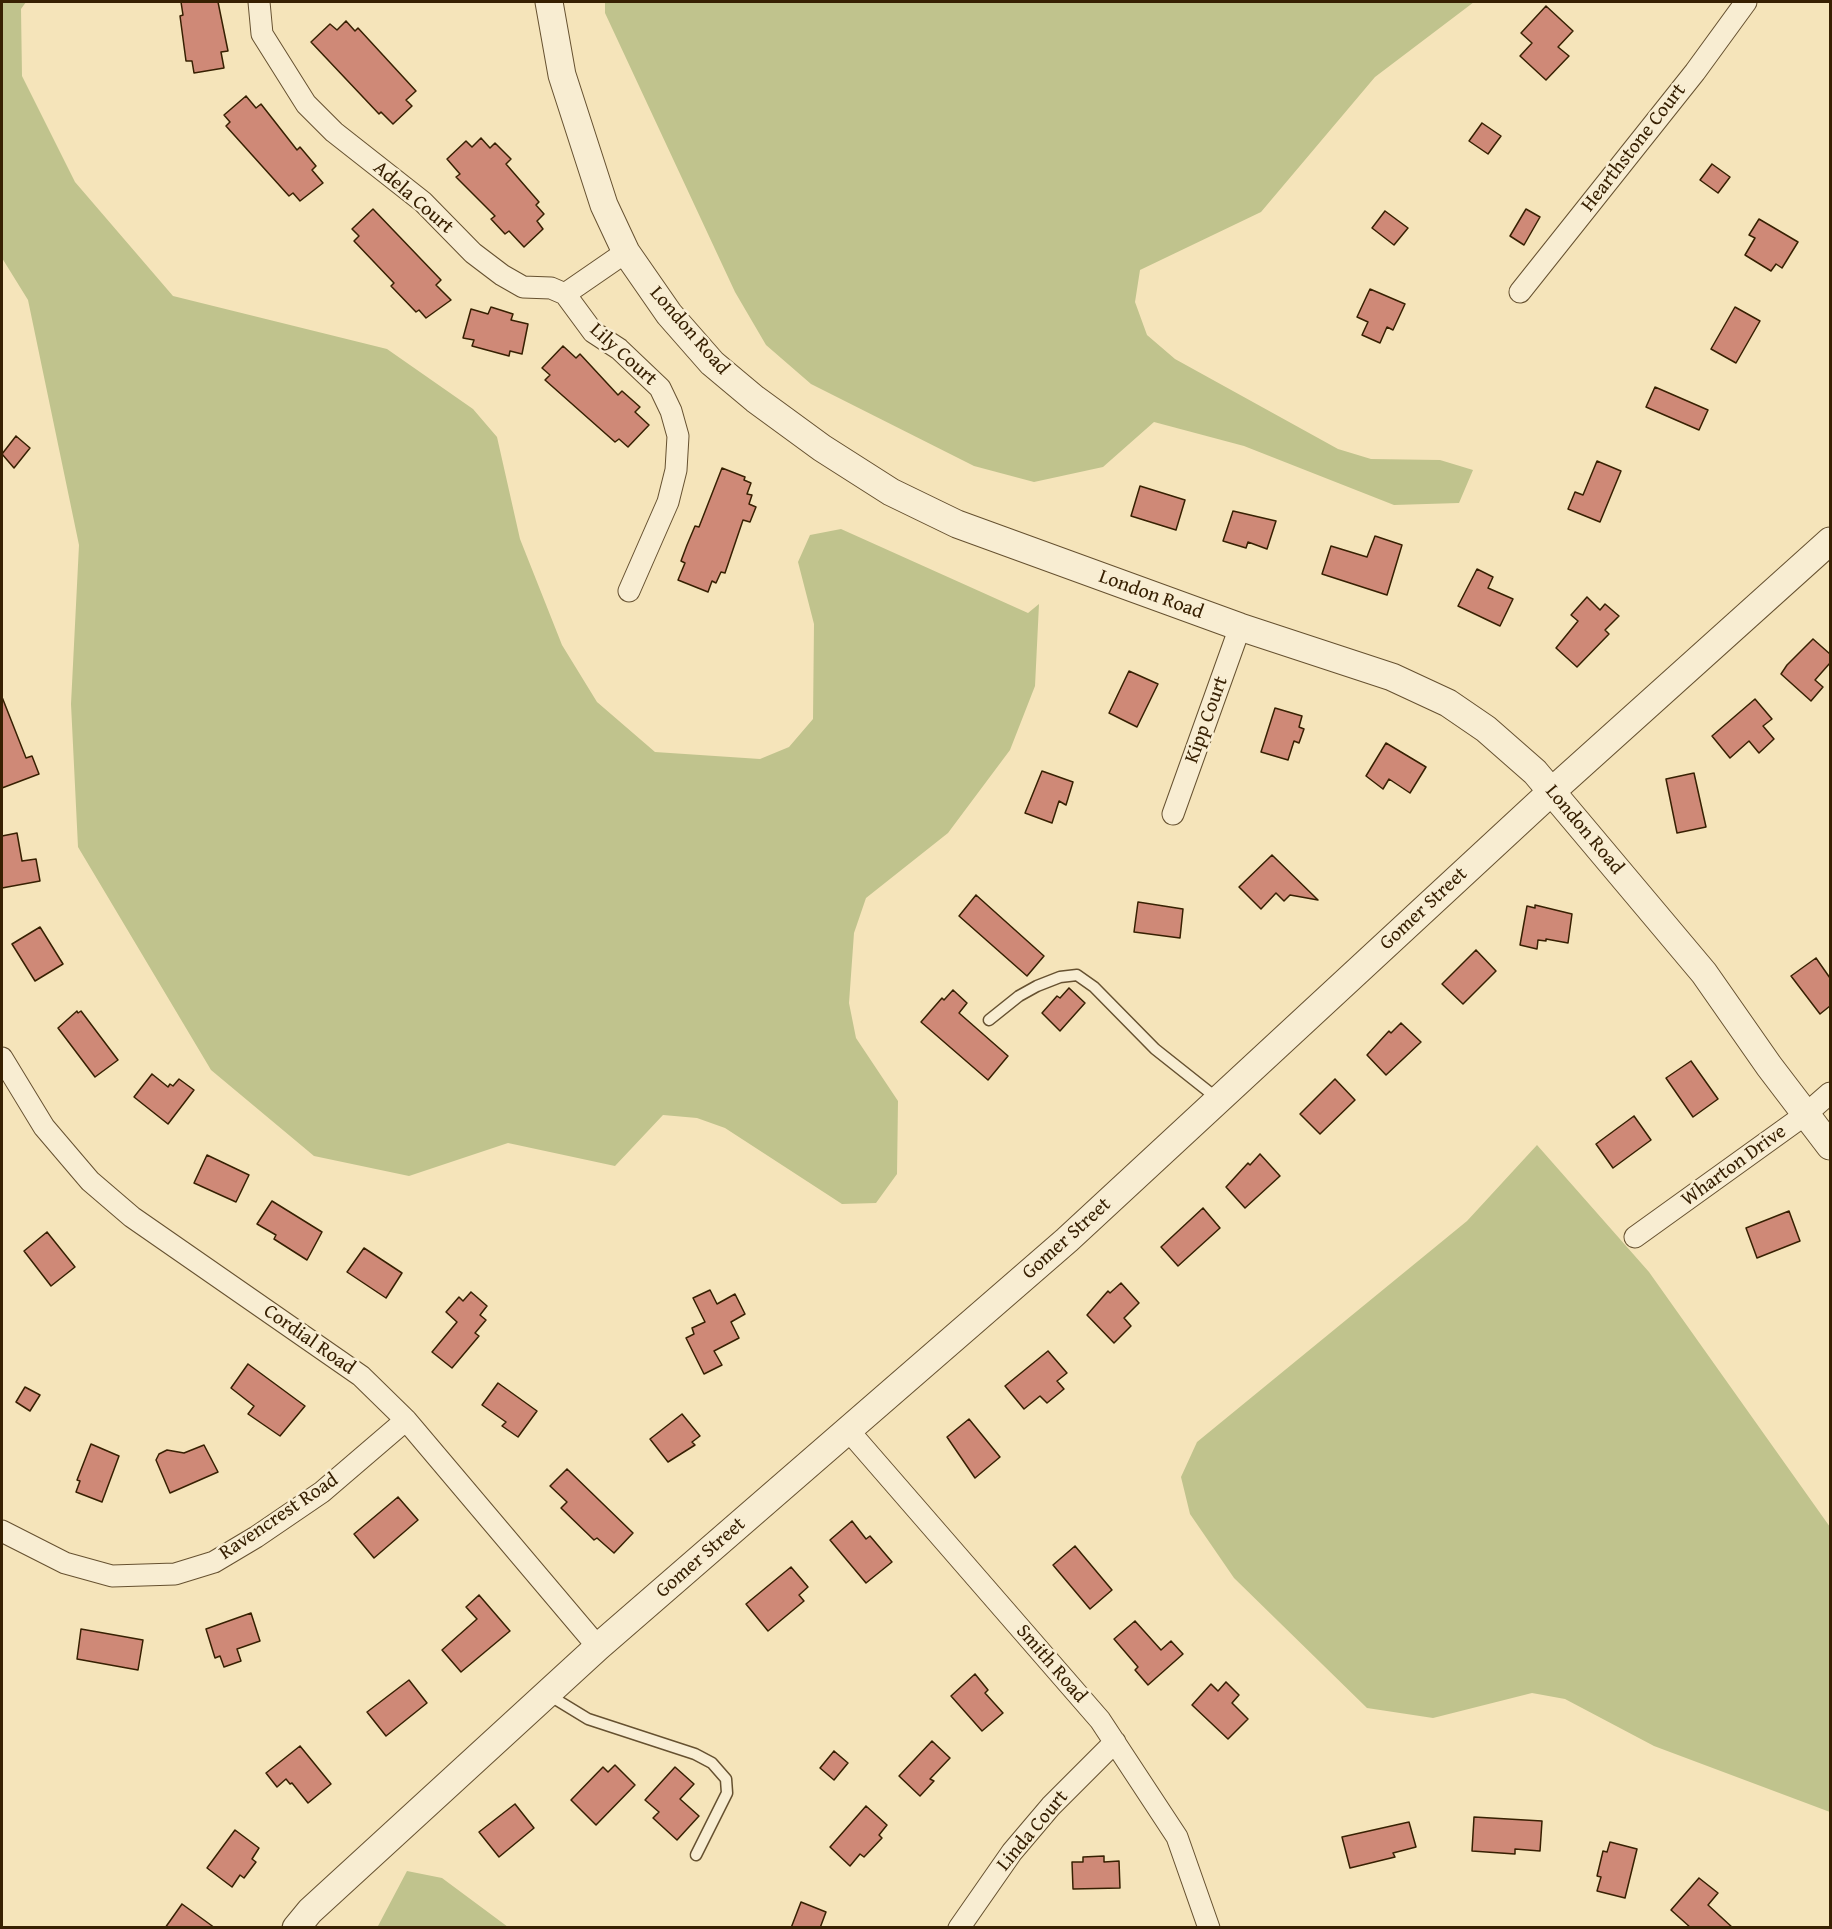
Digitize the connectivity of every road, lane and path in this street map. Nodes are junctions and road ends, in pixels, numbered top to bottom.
1 (258, 2) edge
2 (549, 2) edge
3 (1746, 2) edge
4 (626, 252) junction
5 (1520, 292) dead end
6 (565, 294) junction
7 (1830, 541) edge
8 (629, 591) dead end
9 (1240, 627) junction
10 (1551, 792) junction
11 (1173, 814) dead end
12 (989, 1020) dead end
13 (2, 1058) edge
14 (1830, 1093) edge
15 (1218, 1100) junction
16 (1806, 1114) junction
17 (1830, 1146) edge
18 (1635, 1237) dead end
19 (405, 1420) junction
20 (848, 1430) junction
21 (2, 1531) edge
22 (598, 1647) junction
23 (547, 1693) junction
24 (1115, 1742) junction
25 (696, 1855) dead end
26 (296, 1928) edge
27 (959, 1928) edge
28 (1209, 1928) edge

1 - 6 street, Adela Court
2 - 4 street, London Road
3 - 5 street, Hearthstone Court
4 - 6 street
4 - 9 street, London Road
6 - 8 street, Lily Court
7 - 10 street, Gomer Street
9 - 10 street, London Road
9 - 11 street, Kipp Court
10 - 15 street, Gomer Street
10 - 16 street, London Road
12 - 15 lane
13 - 19 street, Cordial Road
14 - 16 street, Wharton Drive
15 - 20 street, Gomer Street
16 - 17 street, London Road
16 - 18 street, Wharton Drive
19 - 21 street, Ravencrest Road
19 - 22 street, Cordial Road
20 - 22 street, Gomer Street
20 - 24 street, Smith Road
22 - 23 street, Gomer Street
23 - 25 lane
23 - 26 street, Gomer Street
24 - 27 street, Linda Court
24 - 28 street, Smith Road

